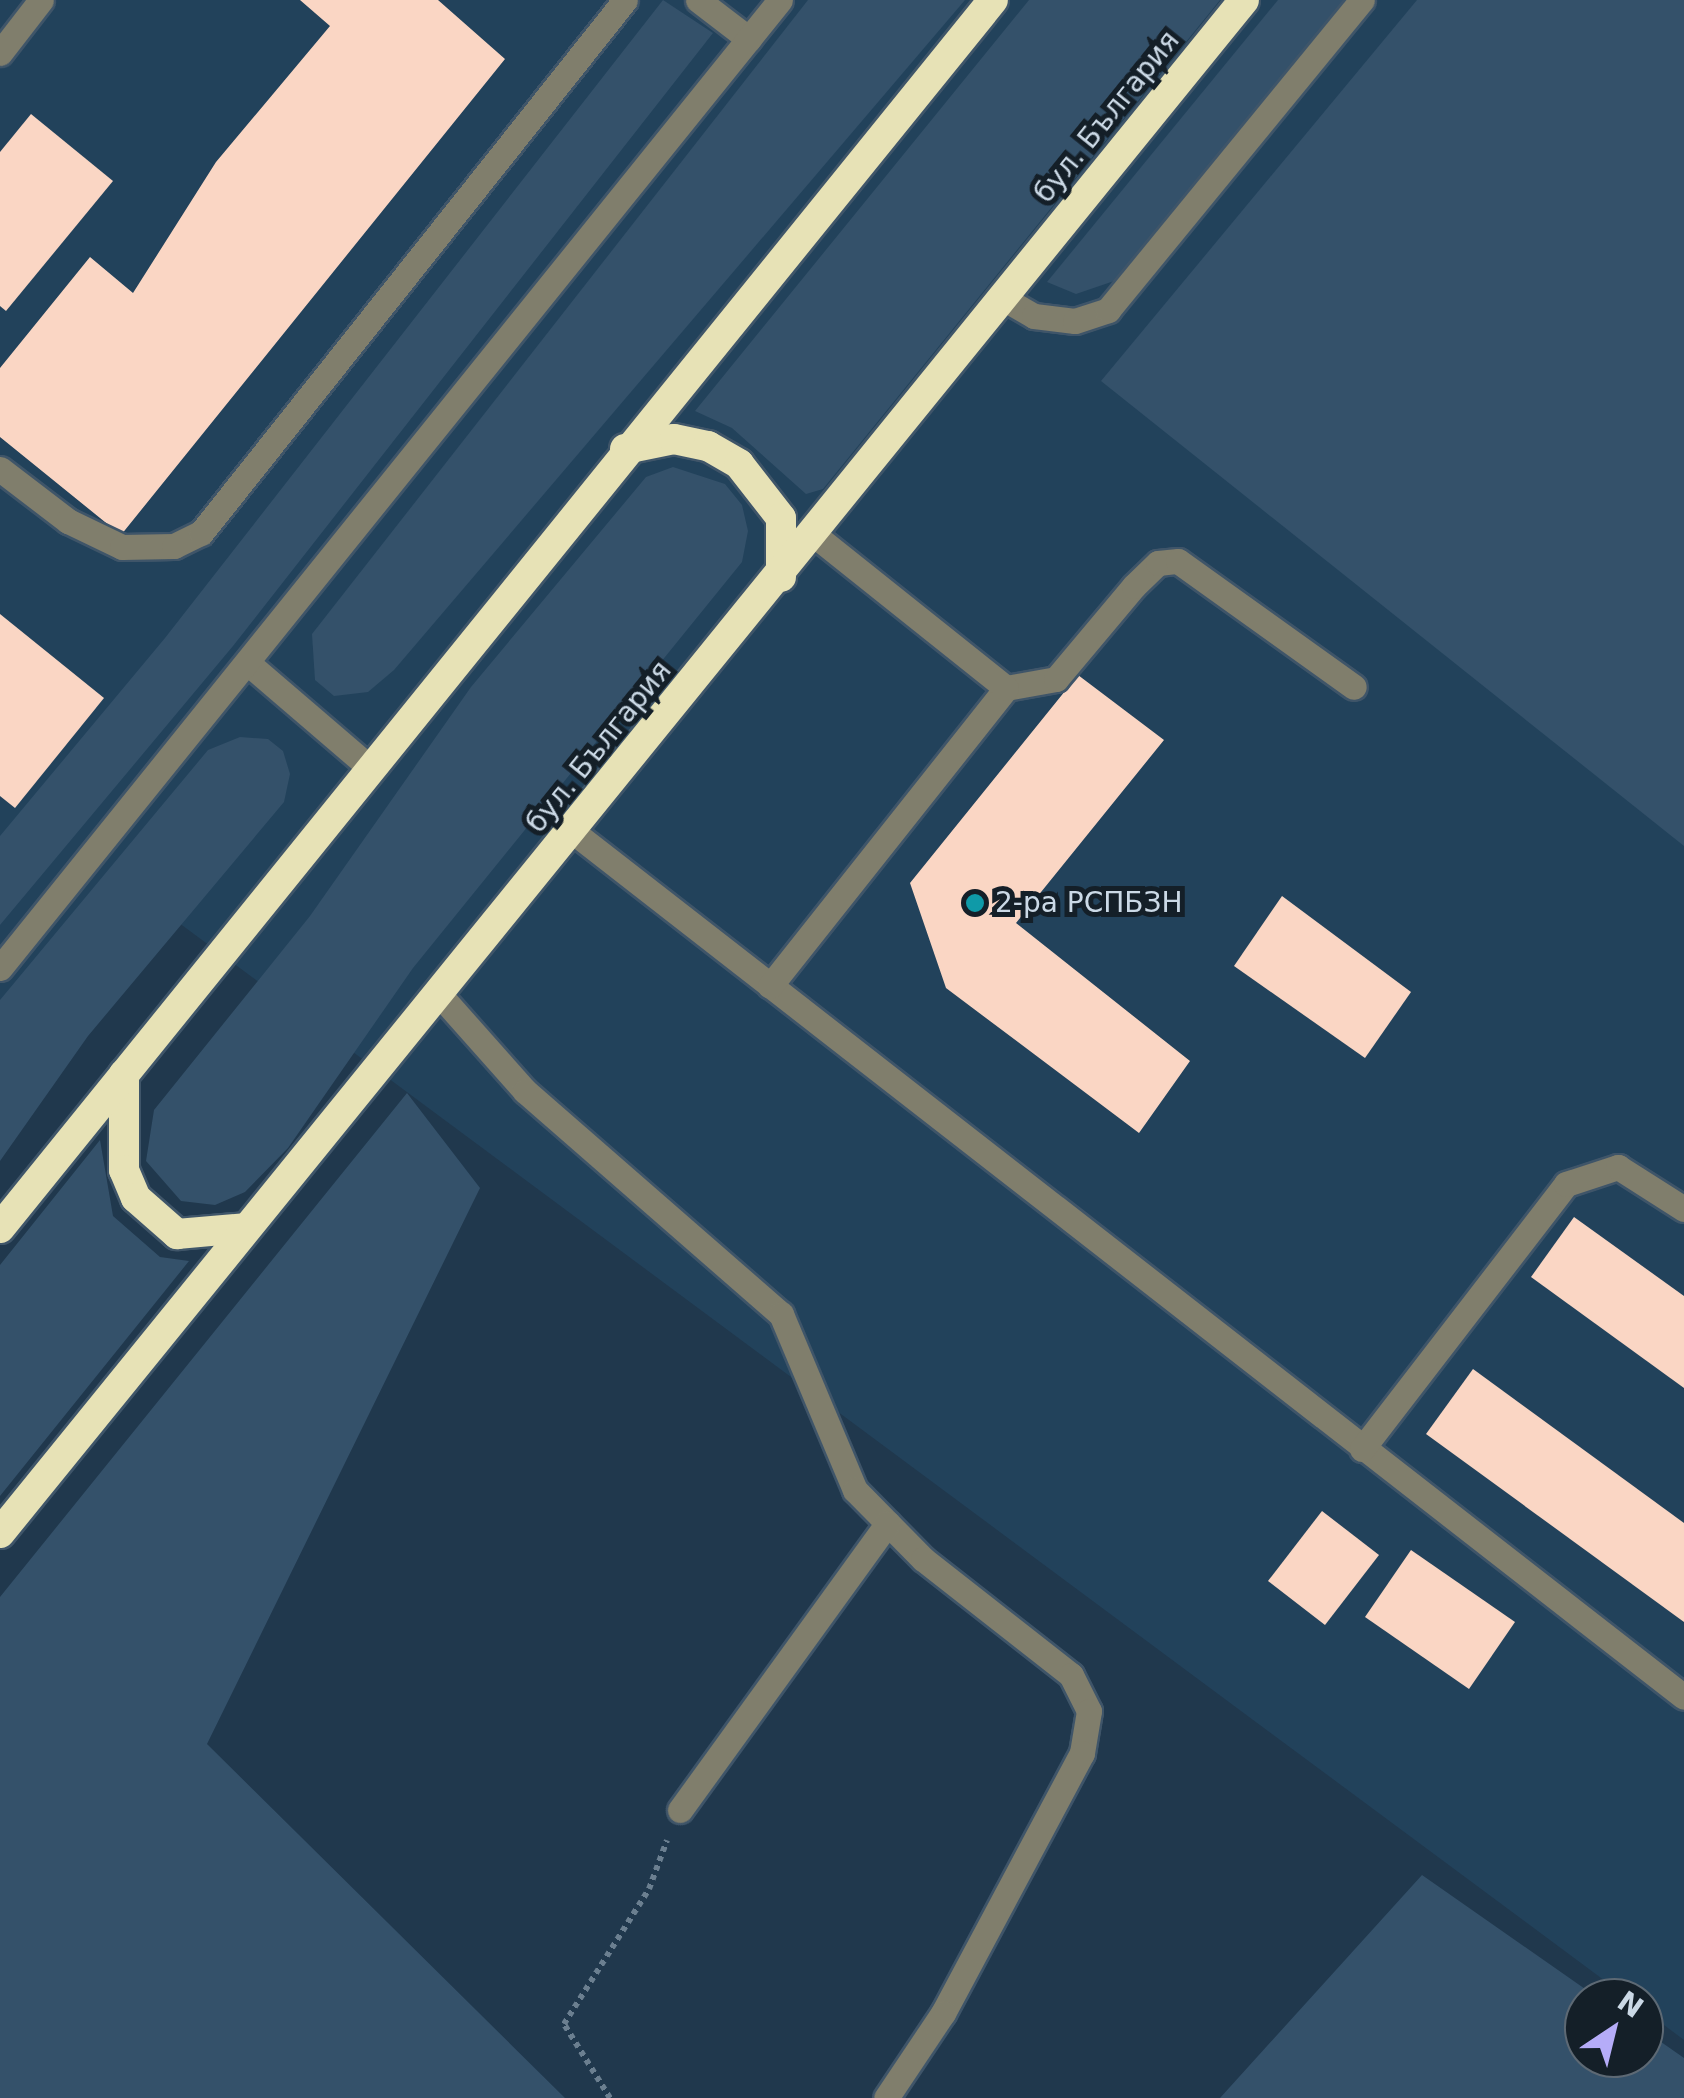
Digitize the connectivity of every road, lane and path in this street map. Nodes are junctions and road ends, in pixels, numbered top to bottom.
1 (41, 0) edge
2 (624, 0) edge
3 (698, 0) edge
4 (780, 0) edge
5 (993, 0) edge
6 (1244, 0) edge
7 (1362, 0) edge
8 (750, 39) junction
9 (0, 52) edge
10 (1001, 297) junction
11 (625, 449) junction
12 (0, 470) edge
13 (814, 535) junction
14 (781, 576) junction
15 (250, 665) junction
16 (1354, 687) dead end
17 (1006, 688) junction
18 (368, 766) junction
19 (572, 831) junction
20 (0, 968) edge
21 (770, 986) junction
22 (438, 993) junction
23 (124, 1074) junction
24 (1684, 1209) edge
25 (0, 1228) edge
26 (245, 1228) junction
27 (1362, 1449) junction
28 (888, 1523) junction
29 (0, 1533) edge
30 (1684, 1697) edge
31 (680, 1810) joint
32 (610, 2098) edge
33 (886, 2098) edge

1 - 9 street
2 - 12 street
3 - 8 street
4 - 8 street
5 - 11 highway
6 - 10 highway, бул. България
7 - 10 street
8 - 15 street
10 - 13 highway, бул. България
11 - 14 highway
11 - 18 highway
13 - 14 highway, бул. България
13 - 17 street
14 - 19 highway, бул. България
15 - 18 street
15 - 20 street
16 - 17 street
17 - 21 street
18 - 23 highway
19 - 21 street
19 - 22 highway, бул. България
21 - 27 street
22 - 26 highway, бул. България
22 - 28 street
23 - 25 highway
23 - 26 highway
24 - 27 street
26 - 29 highway, бул. България
27 - 30 street
28 - 31 street
28 - 33 street
31 - 32 path

